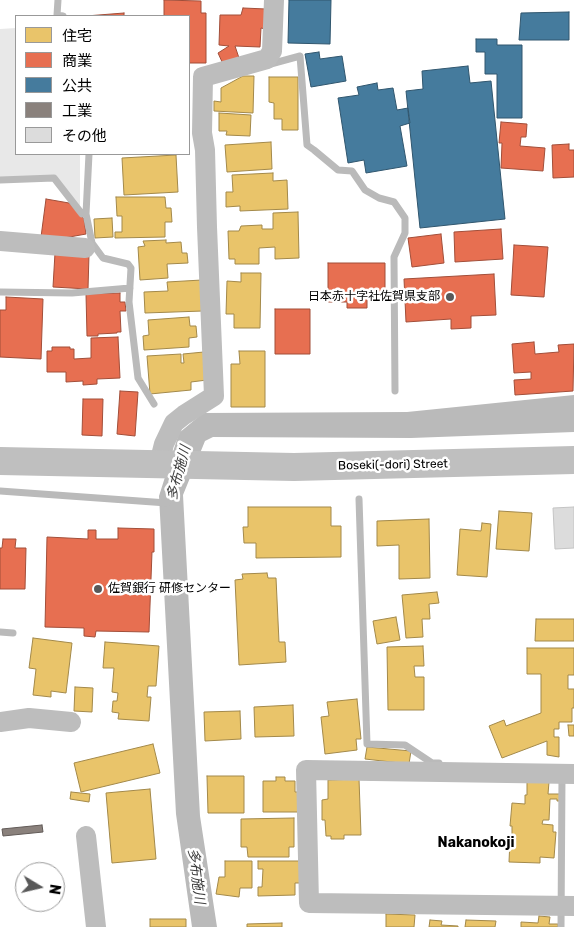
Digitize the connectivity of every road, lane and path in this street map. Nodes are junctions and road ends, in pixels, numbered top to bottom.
1 (274, 0) edge
2 (0, 241) edge
3 (86, 248) dead end
4 (574, 460) edge
5 (0, 461) edge
6 (159, 464) junction
7 (0, 722) edge
8 (71, 722) dead end
9 (566, 774) edge
10 (86, 836) dead end
11 (566, 906) edge
12 (96, 927) edge

1 - 6 street
2 - 3 street
4 - 6 street, Boseki(-dori) Street
5 - 6 street
7 - 8 street
9 - 11 street
10 - 12 street

